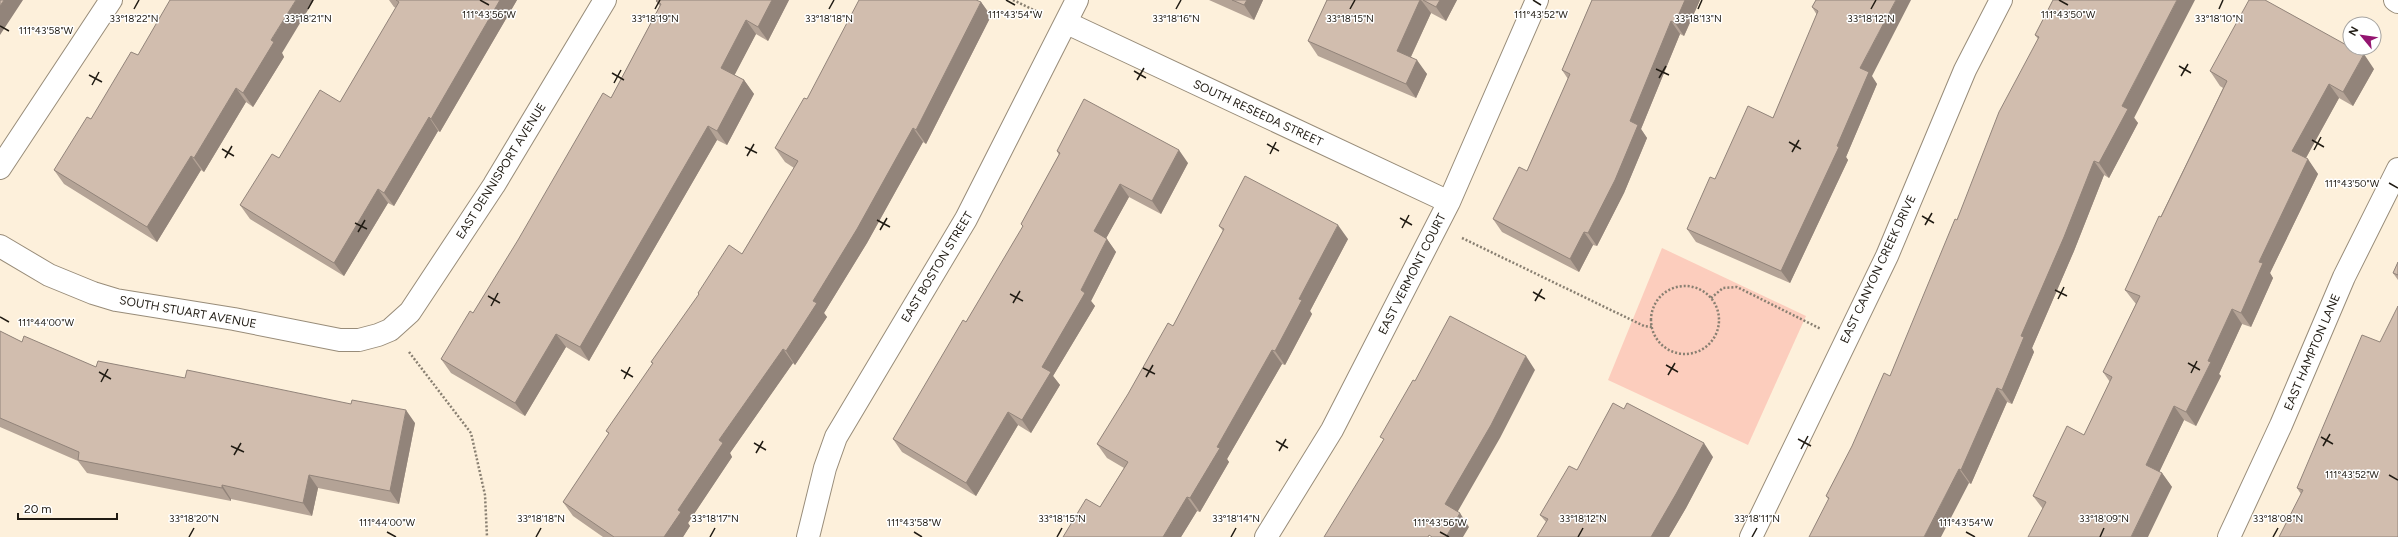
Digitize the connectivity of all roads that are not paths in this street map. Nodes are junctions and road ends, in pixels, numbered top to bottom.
1 (111, 0) edge
2 (605, 0) edge
3 (1077, 0) edge
4 (1537, 0) edge
5 (2001, 0) edge
6 (2395, 0) edge
7 (2398, 2) edge
8 (1067, 23) junction
9 (0, 168) edge
10 (2398, 169) edge
11 (1449, 202) junction
12 (0, 246) edge
13 (384, 332) joint
14 (808, 537) edge
15 (1266, 537) edge
16 (1751, 537) edge
17 (2229, 537) edge

1 - 9 street
2 - 13 street, EAST DENNISPORT AVENUE
3 - 8 street, EAST BOSTON STREET
4 - 11 street, EAST VERMONT COURT
5 - 16 street, EAST CANYON CREEK DRIVE
6 - 7 street
8 - 11 street, SOUTH RESEEDA STREET
8 - 14 street, EAST BOSTON STREET
10 - 17 street, EAST HAMPTON LANE
11 - 15 street, EAST VERMONT COURT
12 - 13 street, SOUTH STUART AVENUE

